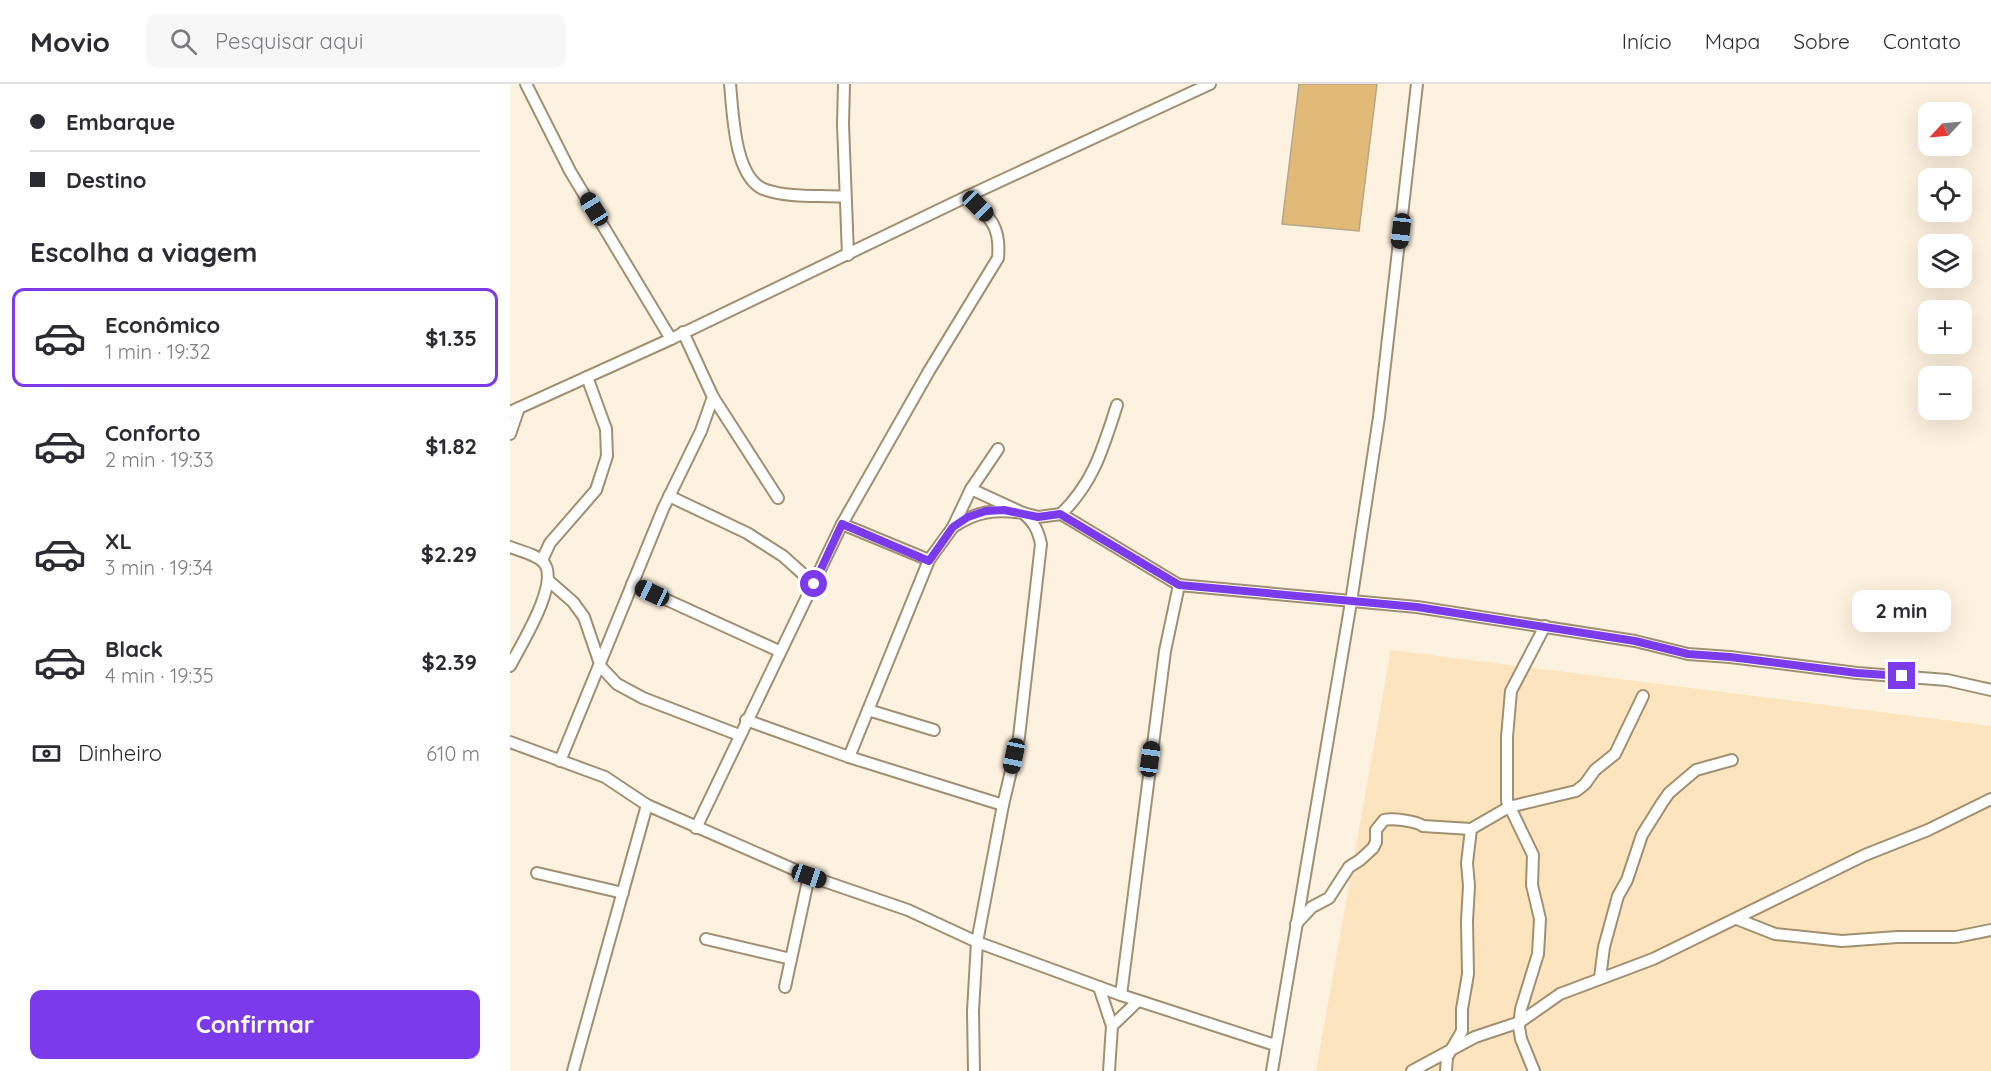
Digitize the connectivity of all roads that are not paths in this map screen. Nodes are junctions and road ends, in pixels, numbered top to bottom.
1 (526, 84) edge
2 (730, 84) edge
3 (844, 84) edge
4 (1210, 84) edge
5 (1417, 84) edge
6 (968, 196) junction
7 (845, 197) junction
8 (848, 255) junction
9 (682, 332) junction
10 (671, 339) junction
11 (587, 377) junction
12 (713, 397) junction
13 (1117, 405) dead end
14 (514, 410) edge
15 (510, 434) edge
16 (998, 449) dead end
17 (971, 489) junction
18 (669, 496) junction
19 (778, 498) dead end
20 (1023, 513) junction
21 (1060, 514) junction
22 (842, 524) junction
23 (953, 527) junction
24 (510, 547) edge
25 (542, 560) junction
26 (929, 561) junction
27 (549, 581) junction
28 (632, 584) junction
29 (814, 584) junction
30 (1179, 585) junction
31 (1351, 602) junction
32 (1545, 626) junction
33 (779, 651) junction
34 (600, 660) junction
35 (510, 666) edge
36 (1991, 690) edge
37 (1643, 696) dead end
38 (868, 710) junction
39 (746, 720) junction
40 (934, 730) dead end
41 (739, 735) junction
42 (510, 742) edge
43 (849, 757) junction
44 (1732, 760) dead end
45 (560, 761) junction
46 (1991, 799) edge
47 (647, 805) junction
48 (1003, 805) junction
49 (1509, 807) junction
50 (696, 828) junction
51 (1471, 829) junction
52 (537, 873) dead end
53 (809, 876) junction
54 (623, 893) junction
55 (1737, 919) junction
56 (1296, 924) junction
57 (1991, 930) edge
58 (706, 939) dead end
59 (976, 942) junction
60 (791, 959) junction
61 (1600, 978) junction
62 (785, 987) dead end
63 (1099, 987) junction
64 (1121, 995) junction
65 (1138, 1001) junction
66 (1520, 1022) junction
67 (1112, 1026) junction
68 (1275, 1045) junction
69 (1452, 1047) junction
70 (573, 1071) edge
71 (974, 1071) edge
72 (1109, 1071) edge
73 (1272, 1071) edge
74 (1412, 1071) edge
75 (1446, 1071) edge
76 (1534, 1071) edge

1 - 10 street
2 - 7 street
3 - 7 street
4 - 6 street
5 - 31 street
6 - 8 street
6 - 22 street
7 - 8 street
8 - 9 street
9 - 10 street
9 - 12 street
10 - 11 street
11 - 14 street
11 - 25 street
12 - 18 street
12 - 19 street
13 - 21 street
14 - 15 street
16 - 17 street
17 - 20 street
17 - 23 street
18 - 28 street
18 - 29 street
20 - 21 street
20 - 23 street
20 - 48 street
21 - 30 street
22 - 26 street
22 - 29 street
23 - 26 street
24 - 25 street
25 - 27 street
26 - 38 street
27 - 34 street
27 - 35 street
28 - 33 street
28 - 34 street
29 - 33 street
30 - 31 street
30 - 64 street
31 - 32 street
31 - 56 street
32 - 36 street
32 - 49 street
33 - 39 street
34 - 41 street
34 - 45 street
37 - 49 street
38 - 40 street
38 - 43 street
39 - 41 street
39 - 43 street
41 - 50 street
42 - 45 street
43 - 48 street
44 - 61 street
45 - 47 street
46 - 55 street
47 - 50 street
47 - 54 street
48 - 59 street
49 - 51 street
49 - 66 street
50 - 53 street
51 - 56 street
51 - 69 street
52 - 54 street
53 - 59 street
53 - 60 street
54 - 70 street
55 - 57 street
55 - 61 street
56 - 68 street
58 - 60 street
59 - 63 street
59 - 71 street
60 - 62 street
61 - 66 street
63 - 64 street
63 - 67 street
64 - 65 street
65 - 67 street
65 - 68 street
66 - 69 street
66 - 76 street
67 - 72 street
68 - 73 street
69 - 74 street
69 - 75 street

